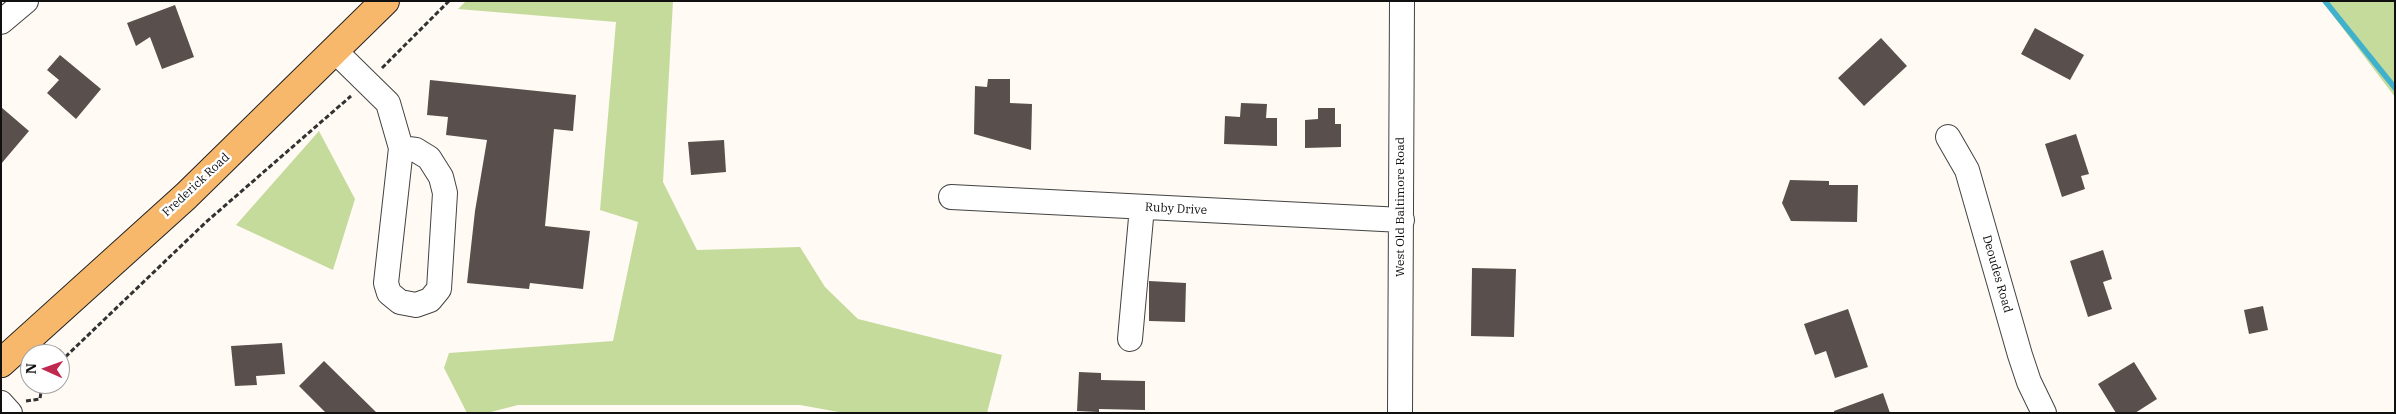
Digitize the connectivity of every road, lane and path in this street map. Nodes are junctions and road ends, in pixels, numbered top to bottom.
1 (26, 1) edge
2 (385, 1) edge
3 (449, 1) edge
4 (1402, 1) edge
5 (1, 22) edge
6 (335, 51) junction
7 (367, 82) junction
8 (1948, 137) dead end
9 (402, 148) junction
10 (951, 197) dead end
11 (1142, 207) junction
12 (1402, 220) junction
13 (1130, 339) dead end
14 (70, 352) edge
15 (1, 363) edge
16 (41, 394) edge
17 (11, 408) edge
18 (1400, 413) edge
19 (2044, 413) edge

1 - 5 street
2 - 6 main road, Frederick Road
3 - 7 path
4 - 12 street, West Old Baltimore Road
6 - 7 street
6 - 15 main road, Frederick Road
7 - 9 street
7 - 14 path
8 - 19 street, Deoudes Road
9 - 9 street
10 - 11 street, Ruby Drive
11 - 12 street, Ruby Drive
11 - 13 street
12 - 18 street, West Old Baltimore Road
16 - 17 path

